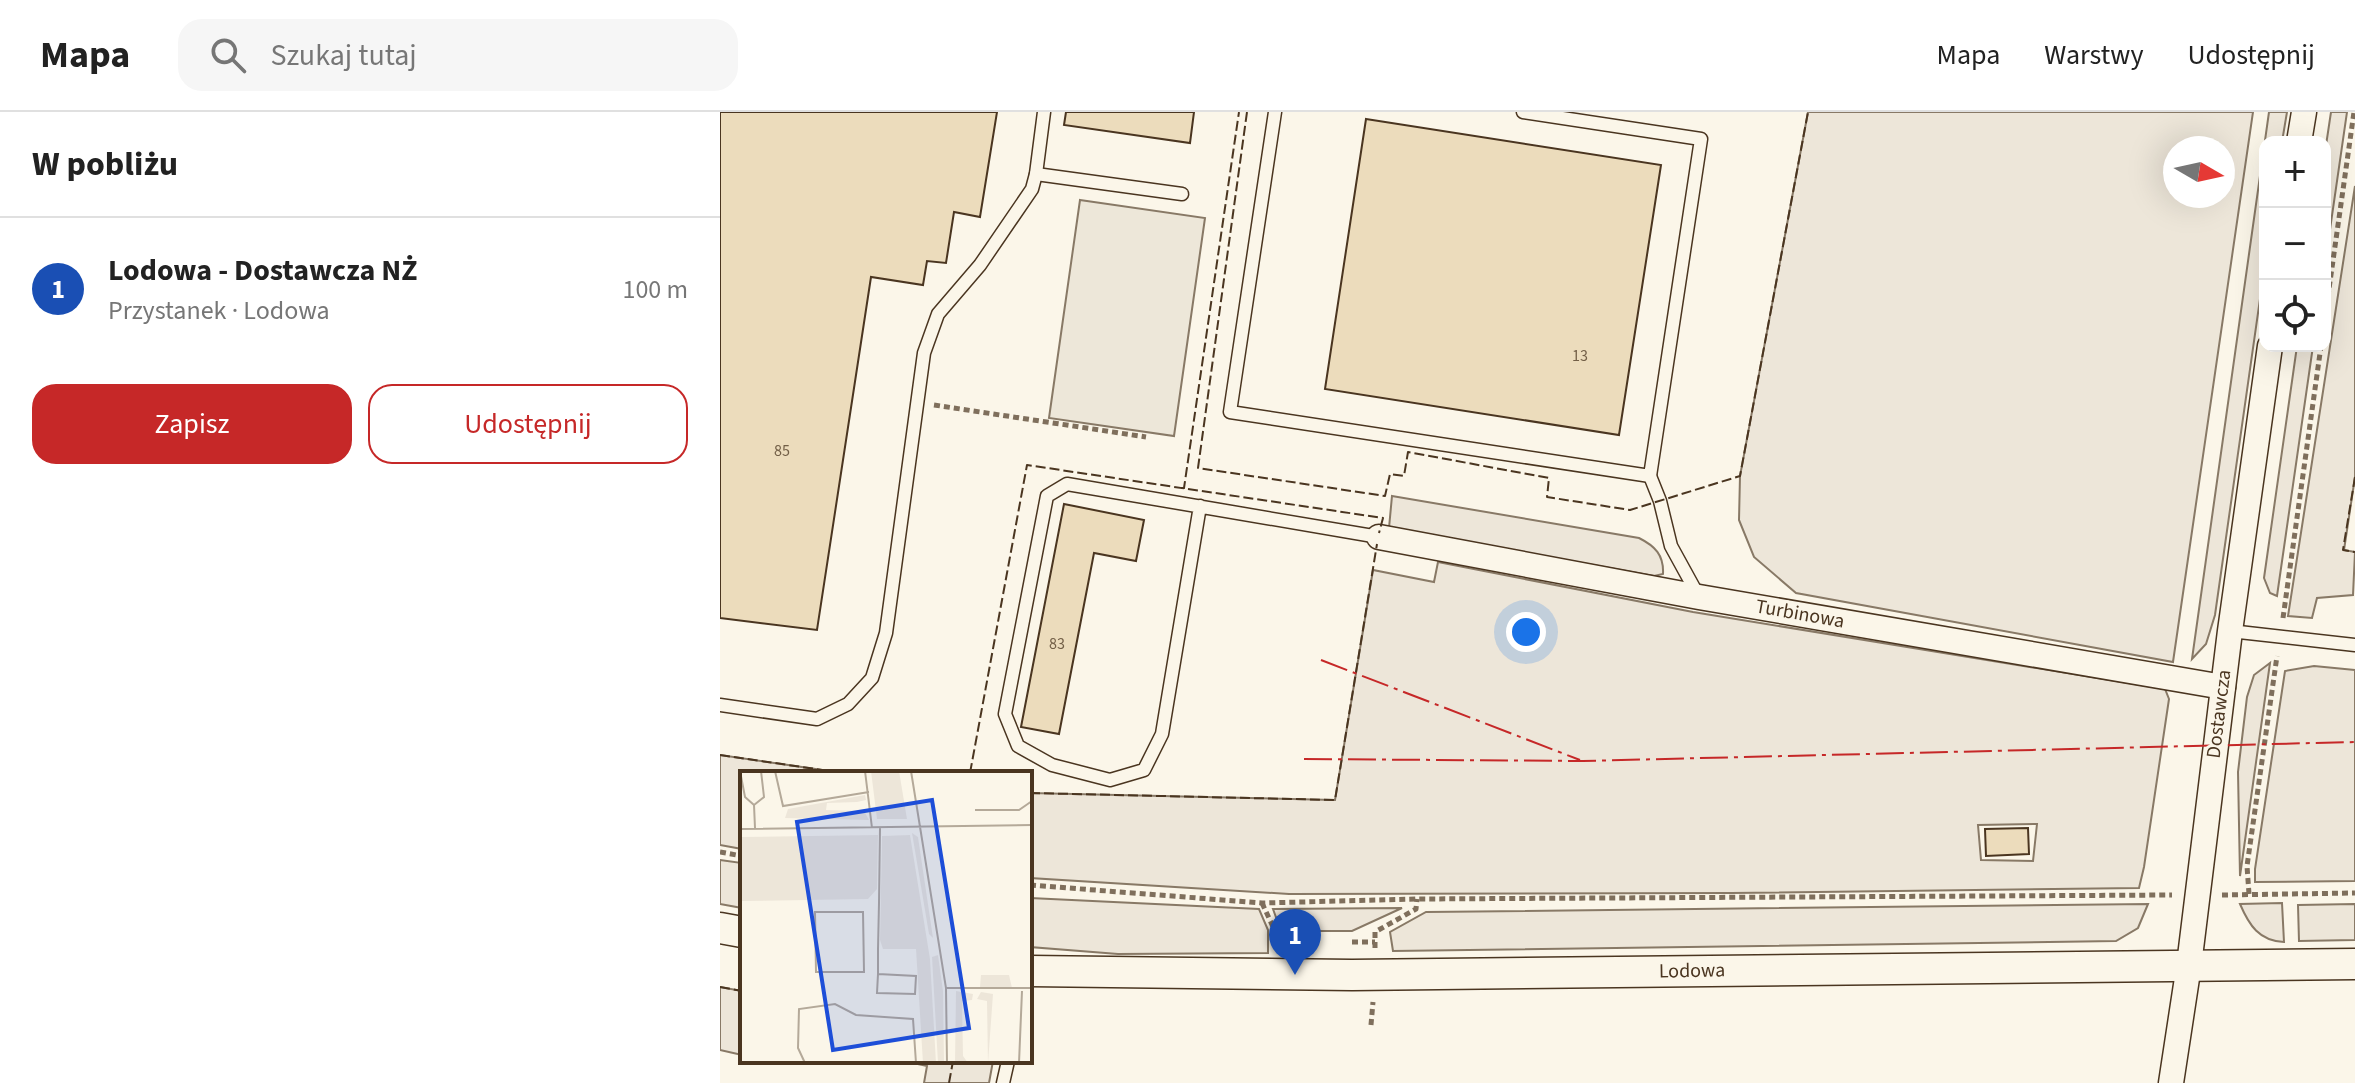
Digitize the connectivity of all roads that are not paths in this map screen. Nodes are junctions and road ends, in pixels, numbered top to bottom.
1 (1044, 112) edge
2 (1275, 112) edge
3 (1523, 112) edge
4 (2304, 112) edge
5 (2300, 136) edge
6 (1036, 174) junction
7 (1182, 194) dead end
8 (2269, 352) edge
9 (1650, 476) junction
10 (1200, 506) junction
11 (1379, 537) joint
12 (1699, 597) junction
13 (2230, 631) junction
14 (2355, 645) edge
15 (2223, 687) junction
16 (720, 705) edge
17 (720, 928) edge
18 (740, 932) edge
19 (2355, 964) edge
20 (2189, 965) junction
21 (1032, 971) edge
22 (1008, 1063) edge
23 (1003, 1083) edge
24 (2171, 1083) edge

1 - 6 lane
2 - 9 lane
3 - 9 lane
4 - 5 street
6 - 7 lane
6 - 16 lane
8 - 13 street, Dostawcza
9 - 12 lane
10 - 10 lane
10 - 11 lane
11 - 12 street, Turbinowa
12 - 15 street, Turbinowa
13 - 14 lane
13 - 15 street, Dostawcza
15 - 20 street, Dostawcza
17 - 18 street
19 - 20 street, Lodowa
20 - 21 street, Lodowa
20 - 24 street, Dostawcza
22 - 23 lane

